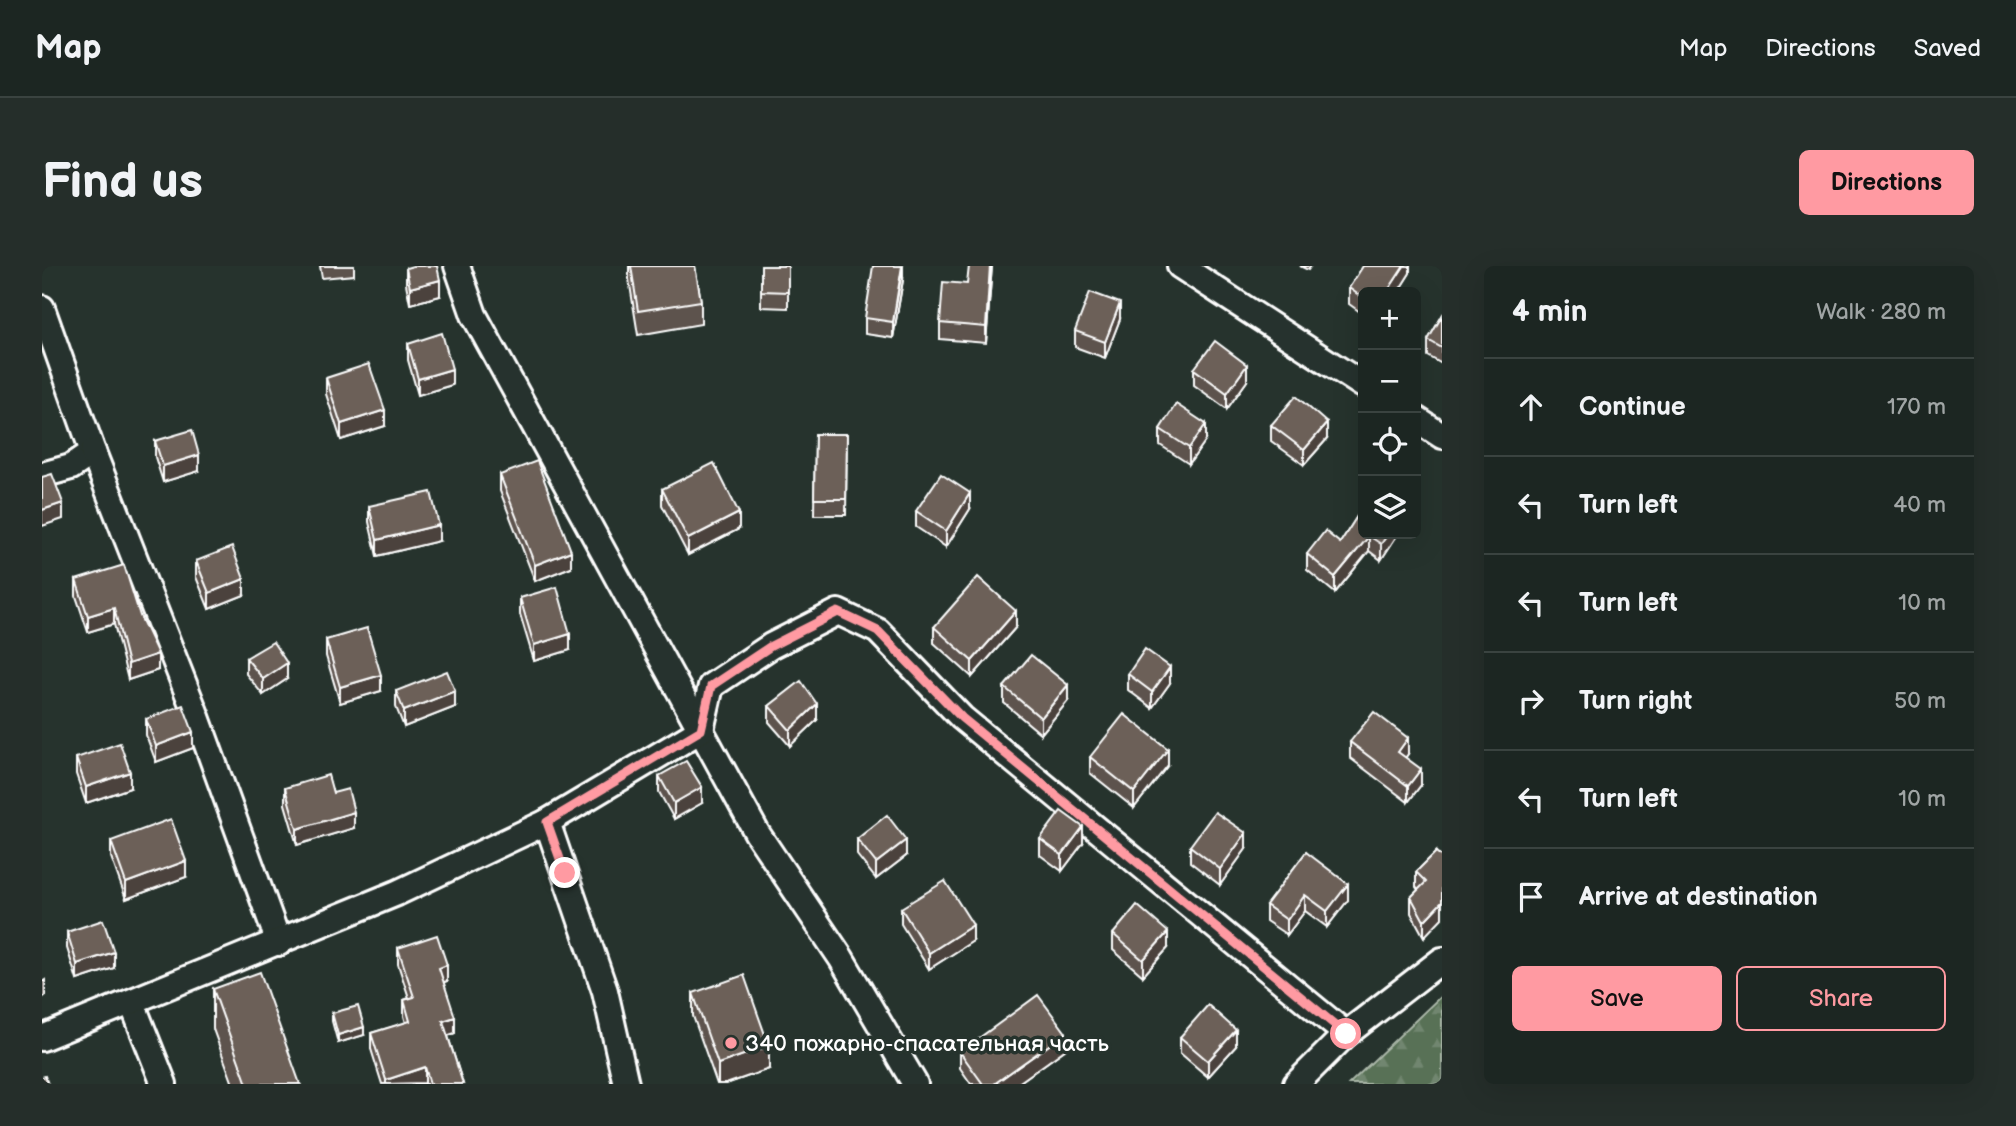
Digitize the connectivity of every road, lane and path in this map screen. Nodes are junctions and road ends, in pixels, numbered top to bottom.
1 (457, 266) edge
2 (1180, 266) edge
3 (42, 308) edge
4 (1358, 382) edge
5 (1421, 422) edge
6 (1442, 436) edge
7 (93, 452) junction
8 (42, 475) edge
9 (701, 730) junction
10 (547, 822) junction
11 (279, 943) junction
12 (1442, 960) edge
13 (132, 1003) junction
14 (1346, 1034) junction
15 (42, 1038) edge
16 (164, 1084) edge
17 (626, 1084) edge
18 (915, 1084) edge
19 (1296, 1084) edge

1 - 9 street
2 - 4 street
3 - 7 street
5 - 6 street
7 - 8 street
7 - 11 street
9 - 10 street
9 - 14 street
9 - 18 street
10 - 11 street
10 - 17 street
11 - 13 street
12 - 14 street
13 - 15 street
13 - 16 street
14 - 19 street

